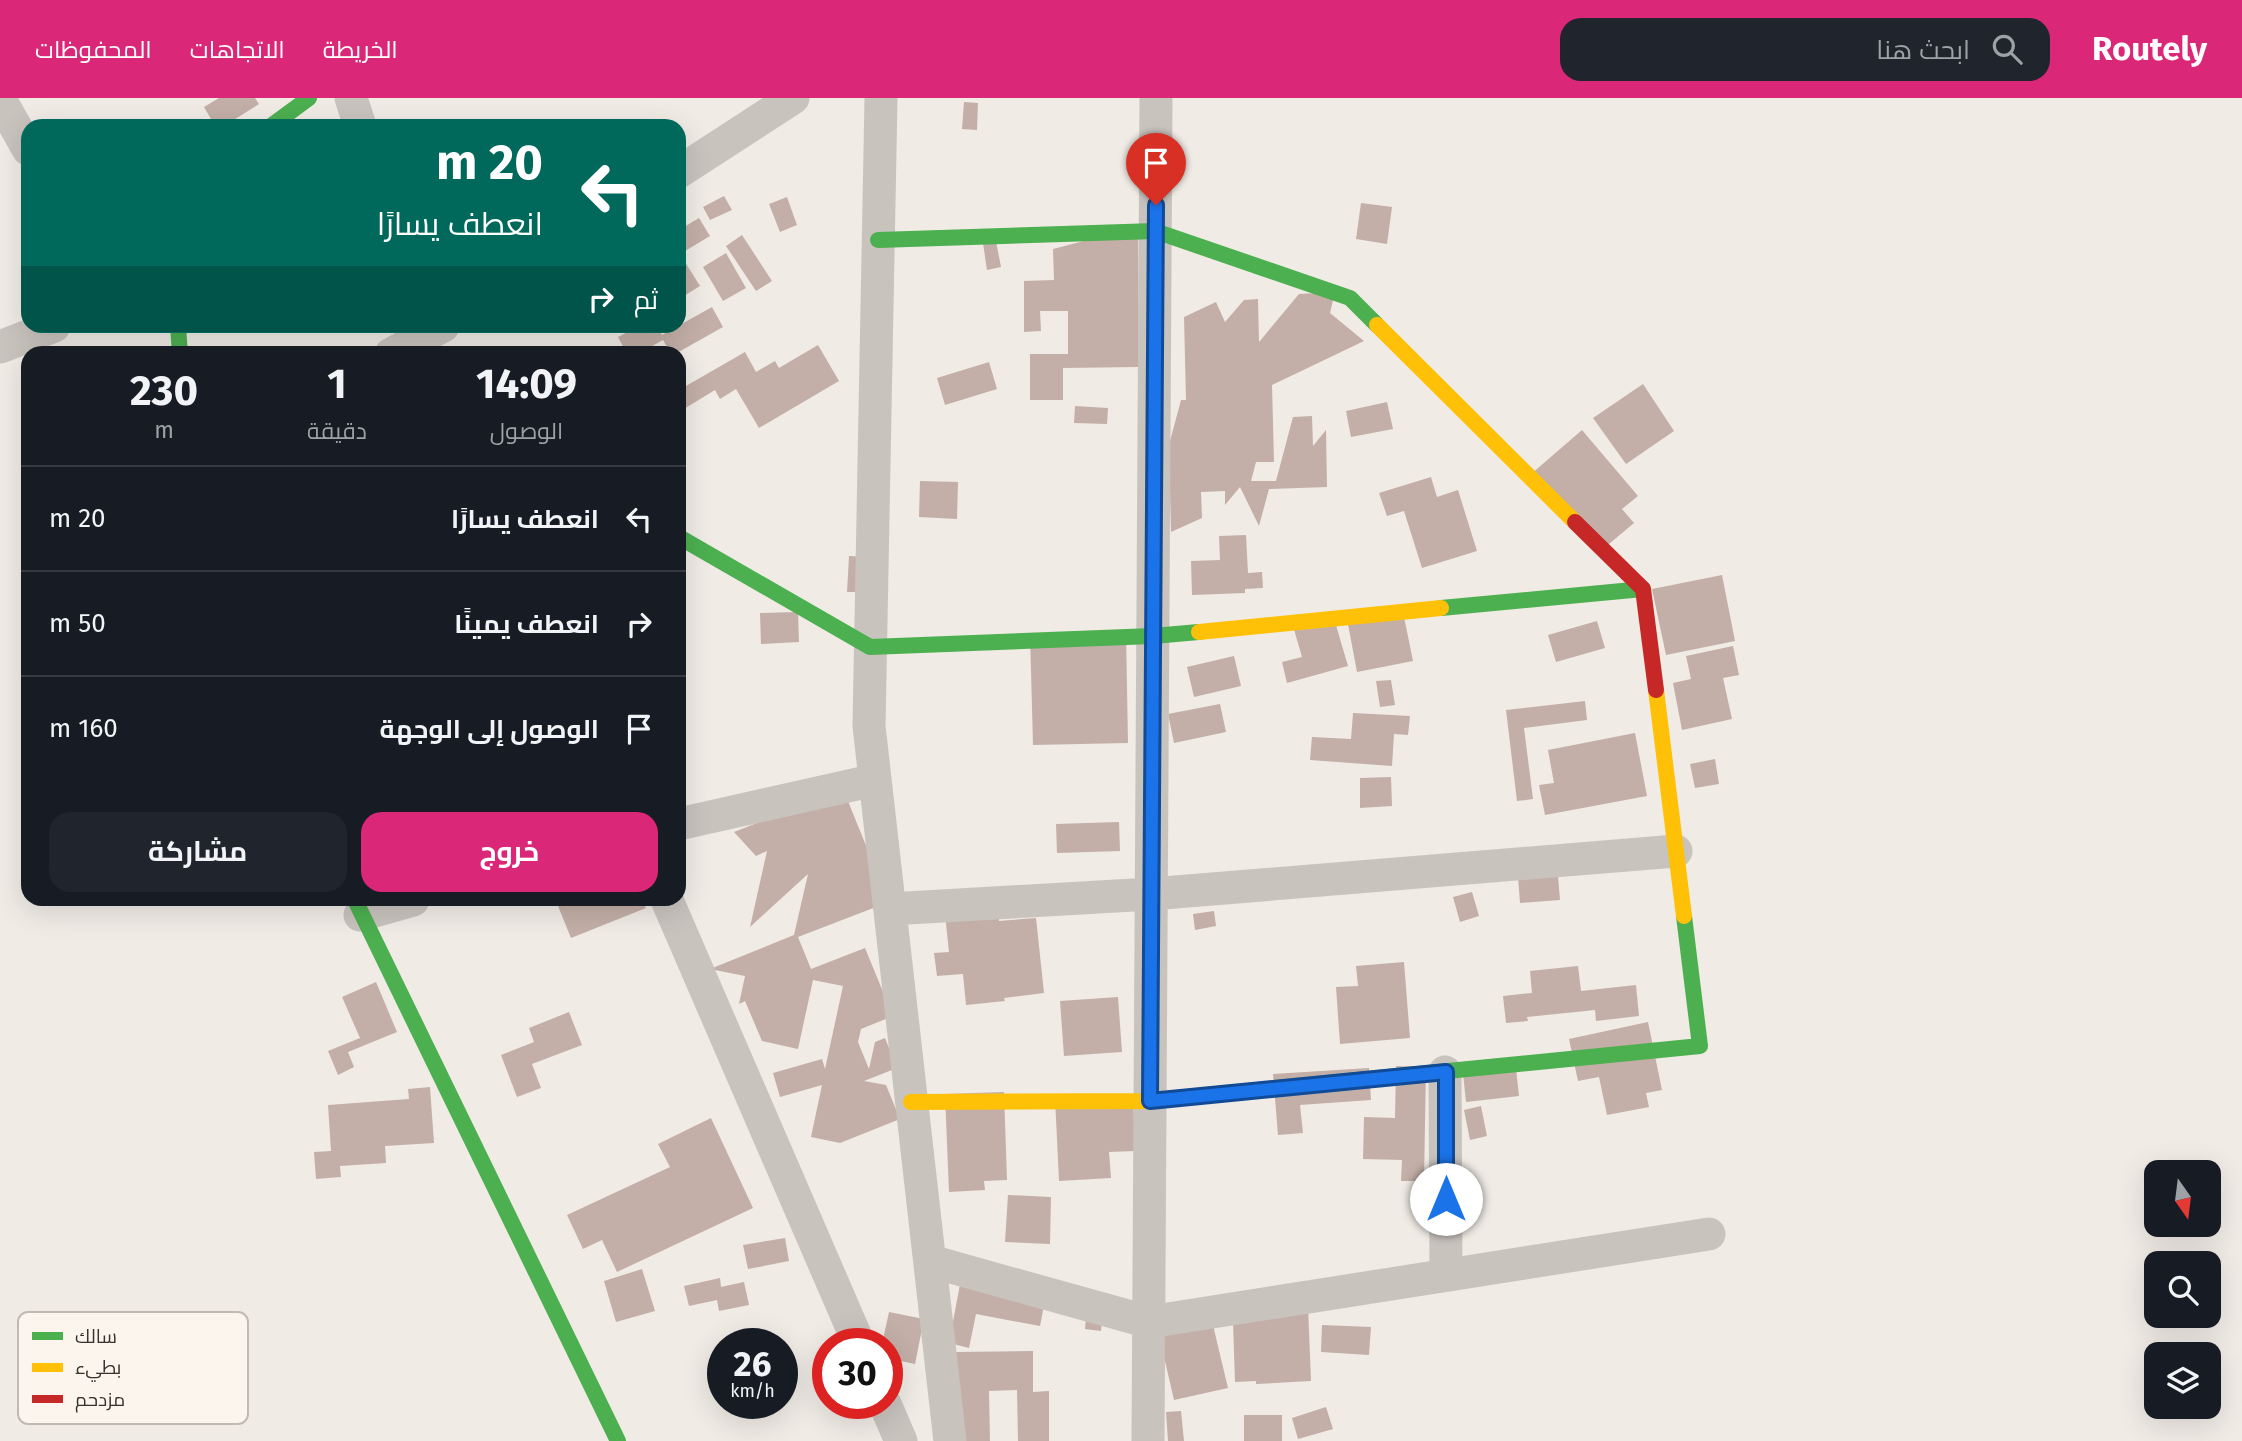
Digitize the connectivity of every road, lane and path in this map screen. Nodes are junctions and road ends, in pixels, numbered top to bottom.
1 (309, 98) edge
2 (351, 98) edge
3 (793, 98) edge
4 (881, 98) edge
5 (1156, 98) edge
6 (0, 99) edge
7 (280, 119) edge
8 (358, 119) edge
9 (21, 136) edge
10 (686, 167) edge
11 (1156, 232) junction
12 (878, 240) junction
13 (35, 333) edge
14 (437, 334) edge
15 (0, 346) edge
16 (409, 346) edge
17 (686, 541) edge
18 (1643, 589) junction
19 (1153, 636) junction
20 (870, 647) junction
21 (875, 780) junction
22 (686, 822) edge
23 (1676, 851) junction
24 (1151, 894) junction
25 (670, 906) edge
26 (358, 907) edge
27 (890, 909) junction
28 (1446, 1072) junction
29 (1150, 1101) junction
30 (911, 1102) junction
31 (1709, 1234) dead end
32 (930, 1261) junction
33 (1446, 1275) junction
34 (1149, 1322) junction
35 (852, 1328) edge
36 (891, 1419) edge
37 (618, 1441) edge
38 (901, 1441) edge
39 (950, 1441) edge
40 (1148, 1441) edge

1 - 7 street
2 - 8 street
3 - 10 street
4 - 12 street
5 - 11 street
6 - 9 street
11 - 12 street
11 - 18 street
11 - 19 street
12 - 20 street
13 - 15 street
14 - 16 street
17 - 20 street
18 - 19 street
18 - 23 street
19 - 20 street
19 - 24 street
20 - 21 street
21 - 22 street
21 - 27 street
23 - 24 street
23 - 28 street
24 - 27 street
24 - 29 street
25 - 35 street
26 - 37 street
27 - 30 street
28 - 29 street
28 - 33 street
29 - 30 street
29 - 34 street
30 - 32 street
31 - 33 street
32 - 34 street
32 - 39 street
33 - 34 street
34 - 40 street
36 - 38 street

